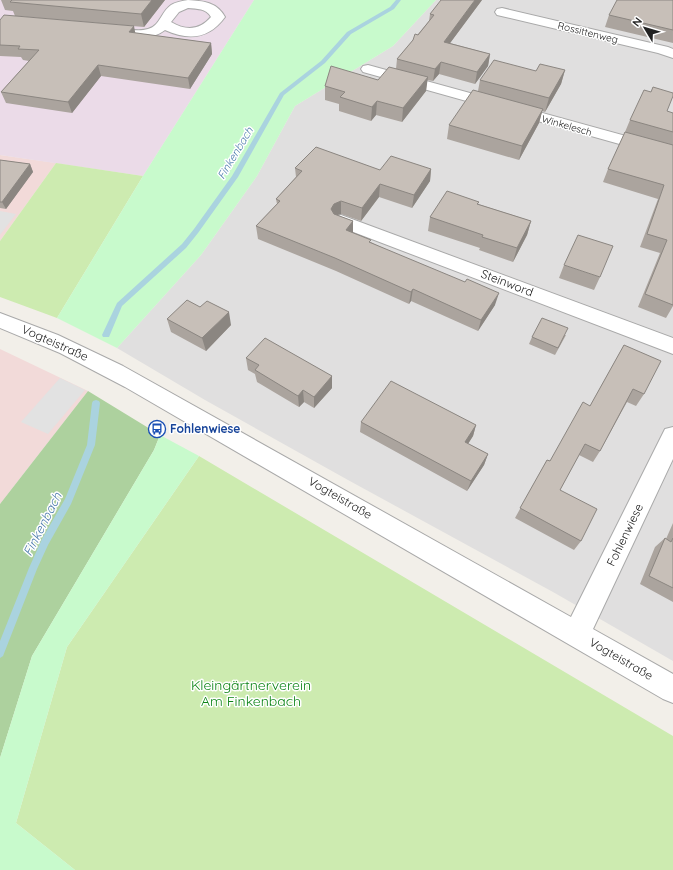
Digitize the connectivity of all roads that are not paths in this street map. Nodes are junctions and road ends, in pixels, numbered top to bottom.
1 (178, 2) edge
2 (502, 12) dead end
3 (164, 23) junction
4 (91, 29) edge
5 (673, 54) edge
6 (368, 69) dead end
7 (673, 154) edge
8 (341, 221) edge
9 (0, 320) edge
10 (673, 346) edge
11 (673, 436) edge
12 (577, 633) junction
13 (673, 689) edge

1 - 3 street
1 - 3 street
2 - 5 street, Rossittenweg
3 - 4 street
6 - 7 street, Winkelesch
8 - 10 street, Steinword
9 - 12 street, Vogteistraße
11 - 12 street, Fohlenwiese
12 - 13 street, Vogteistraße

